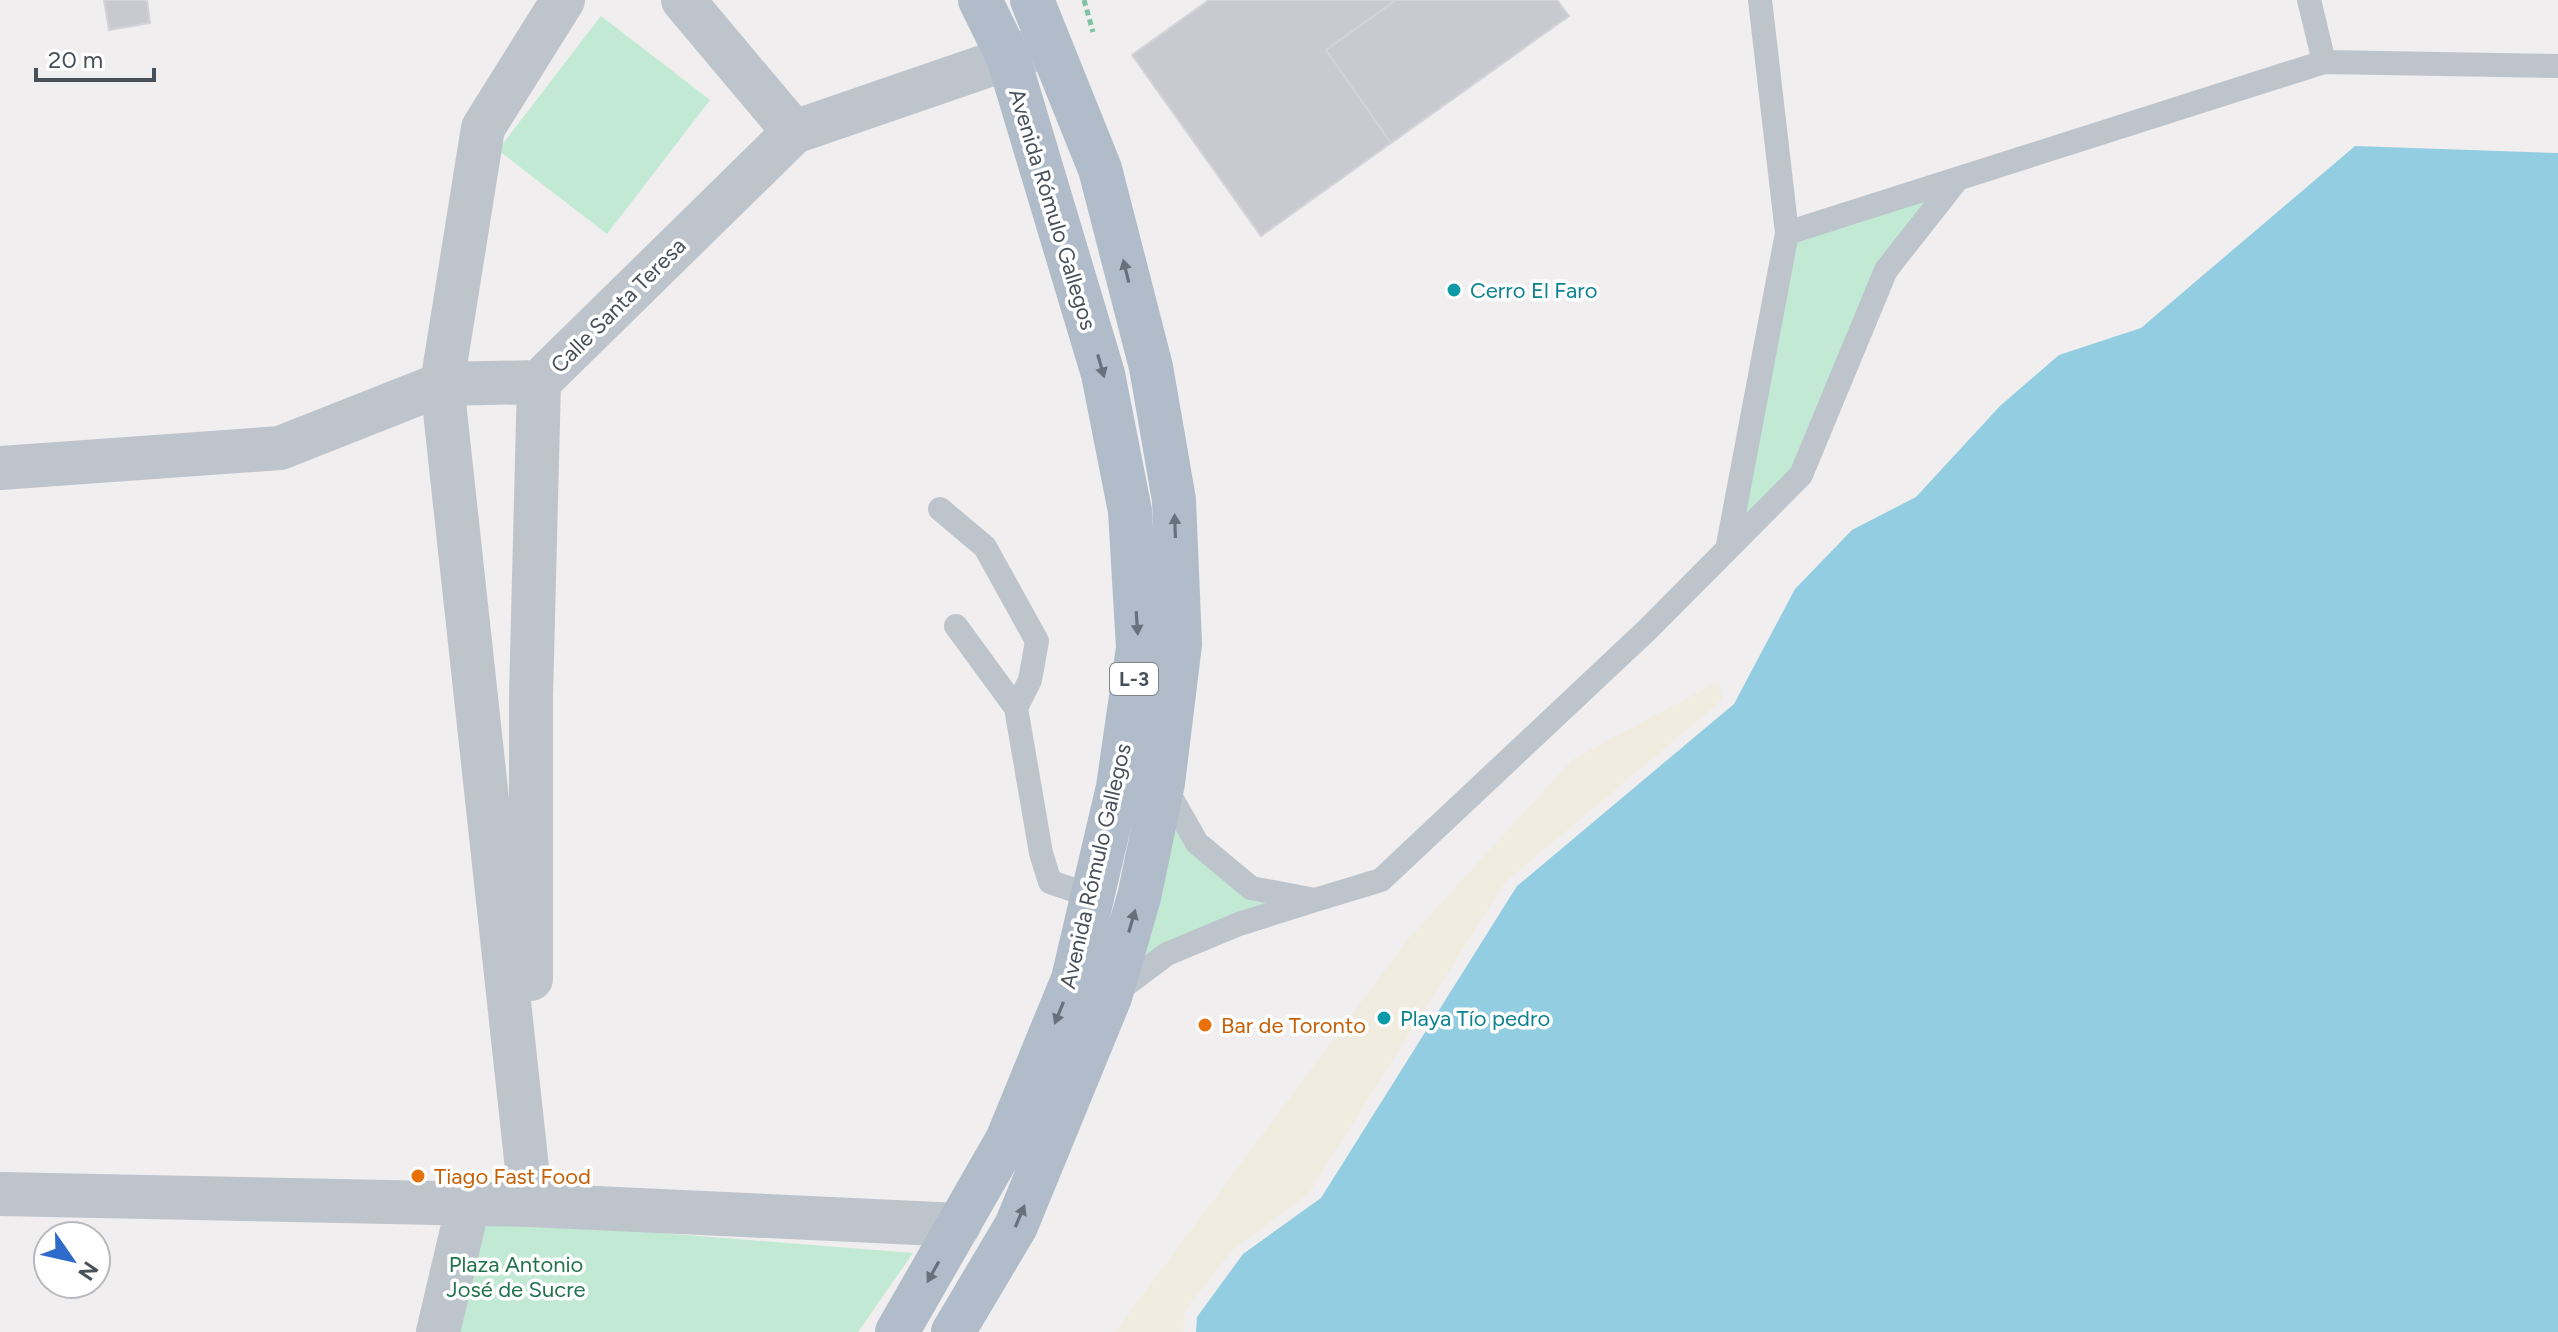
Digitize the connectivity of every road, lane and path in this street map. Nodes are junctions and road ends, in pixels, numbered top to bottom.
1 (563, 0) edge
2 (683, 0) edge
3 (980, 0) edge
4 (1032, 0) edge
5 (1760, 0) edge
6 (2309, 0) edge
7 (1052, 43) junction
8 (1008, 57) junction
9 (2324, 62) junction
10 (2558, 66) edge
11 (794, 132) junction
12 (1956, 181) junction
13 (1787, 233) junction
14 (539, 382) junction
15 (442, 384) junction
16 (0, 468) edge
17 (940, 509) dead end
18 (1728, 545) junction
19 (956, 626) dead end
20 (1016, 708) junction
21 (1163, 783) junction
22 (1092, 896) junction
23 (1315, 900) junction
24 (1110, 997) junction
25 (0, 1194) edge
26 (468, 1205) junction
27 (531, 1205) junction
28 (959, 1225) junction
29 (438, 1332) edge
30 (897, 1332) edge
31 (953, 1332) edge

1 - 15 street
2 - 11 street
3 - 8 main road, Avenida Rómulo Gallegos / L-3
4 - 7 main road, Avenida Rómulo Gallegos / L-3
5 - 13 lane
6 - 9 lane
7 - 8 street, Calle Santa Teresa
21 -> 7 main road, Avenida Rómulo Gallegos / L-3
8 - 11 street, Calle Santa Teresa
8 -> 22 main road, Avenida Rómulo Gallegos / L-3
9 - 10 lane
9 - 12 lane
11 - 14 street, Calle Santa Teresa
12 - 13 lane
12 - 18 lane
13 - 18 lane
14 - 15 street, Calle Santa Teresa
14 - 27 street
15 - 16 street, Calle Santa Teresa
15 - 27 street
17 - 20 lane
18 - 23 lane
19 - 20 lane
20 - 22 lane
21 - 23 lane
24 -> 21 main road, Avenida Rómulo Gallegos / L-3
22 -> 28 main road, Avenida Rómulo Gallegos / L-3
23 - 24 lane
31 -> 24 main road, Avenida Rómulo Gallegos / L-3
25 - 26 street
26 - 27 street
26 - 29 street
27 - 28 street
28 -> 30 main road, Avenida Rómulo Gallegos / L-3

